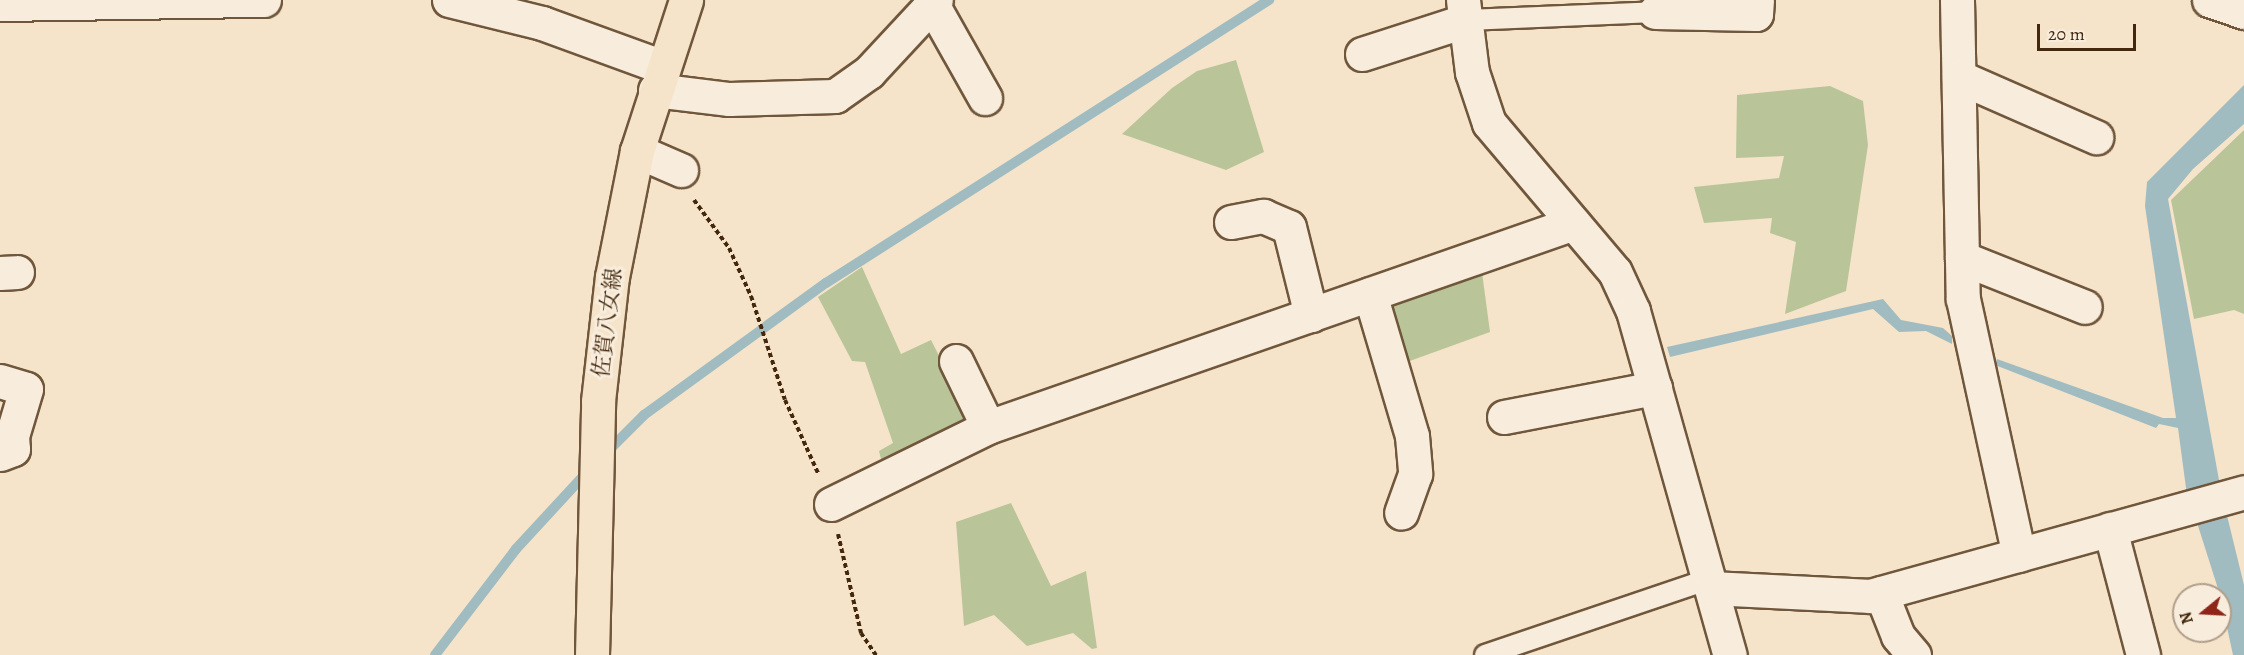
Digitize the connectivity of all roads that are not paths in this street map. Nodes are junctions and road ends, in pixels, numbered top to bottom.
1 (264, 0) edge
2 (449, 0) edge
3 (686, 0) edge
4 (1757, 0) edge
5 (1957, 0) edge
6 (2209, 0) edge
7 (934, 2) edge
8 (0, 4) edge
9 (1465, 10) edge
10 (1655, 12) joint
11 (2244, 12) edge
12 (1362, 54) dead end
13 (1959, 77) junction
14 (659, 79) junction
15 (985, 98) dead end
16 (2096, 137) dead end
17 (637, 151) junction
18 (681, 170) road end
19 (1232, 222) dead end
20 (1574, 223) junction
21 (1962, 258) junction
22 (1370, 294) junction
23 (2085, 307) dead end
24 (1311, 315) junction
25 (956, 361) dead end
26 (0, 381) edge
27 (1655, 388) junction
28 (1504, 417) dead end
29 (988, 427) junction
30 (0, 454) edge
31 (2244, 492) edge
32 (831, 504) road end
33 (1401, 513) dead end
34 (2110, 529) junction
35 (2019, 555) junction
36 (1711, 584) junction
37 (1881, 593) junction
38 (592, 655) edge
39 (1485, 655) edge
40 (1730, 655) edge
41 (1914, 655) edge
42 (2143, 655) edge

1 - 8 street
2 - 14 street
3 - 14 main road, 佐賀八女線
4 - 10 street
5 - 13 street
6 - 11 street
7 - 14 street
7 - 15 street
9 - 10 lane
9 - 12 street
9 - 20 street
13 - 16 street
13 - 21 street
14 - 17 main road, 佐賀八女線
17 - 18 street
17 - 38 main road, 佐賀八女線
19 - 24 street
20 - 22 street
20 - 27 street
21 - 23 street
21 - 35 street
22 - 24 street
22 - 33 street
24 - 29 street
25 - 29 street
26 - 30 street
27 - 28 street
27 - 36 street
29 - 32 street
31 - 34 street
34 - 35 street
34 - 42 street
35 - 37 street
36 - 37 street
36 - 39 lane
36 - 40 street
37 - 41 street

